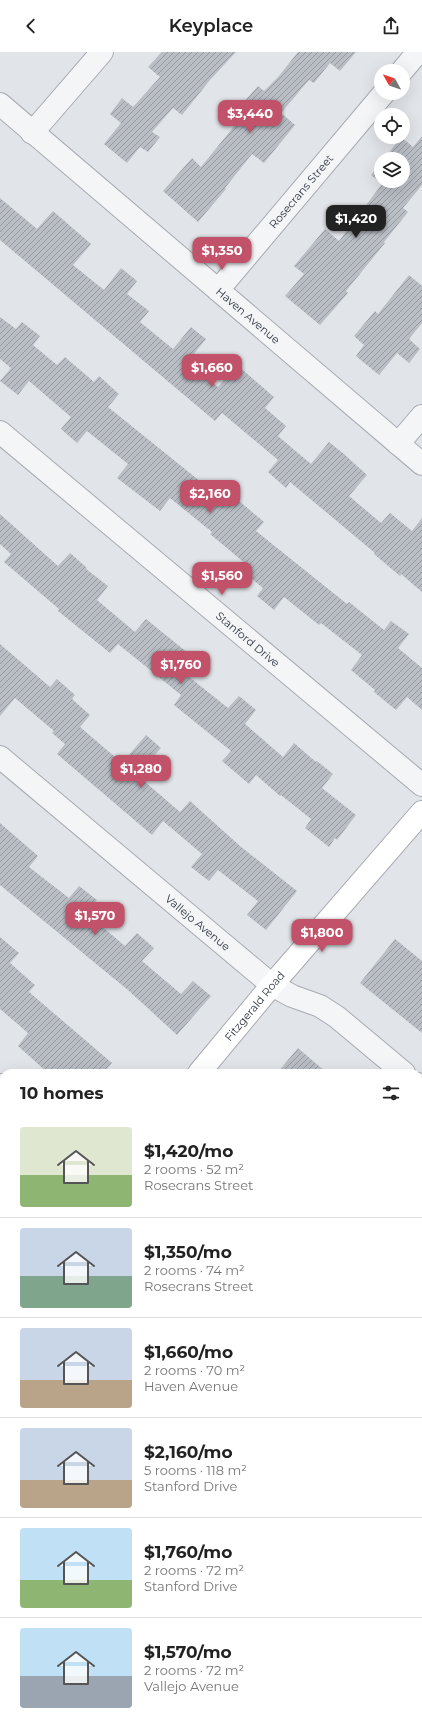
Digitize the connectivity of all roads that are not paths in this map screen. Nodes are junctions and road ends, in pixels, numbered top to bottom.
1 (102, 52) edge
2 (418, 52) edge
3 (408, 64) edge
4 (378, 100) edge
5 (0, 104) edge
6 (32, 133) junction
7 (218, 290) junction
8 (422, 416) edge
9 (0, 432) edge
10 (398, 444) junction
11 (422, 464) edge
12 (0, 757) edge
13 (422, 785) edge
14 (422, 812) edge
15 (272, 985) junction
16 (201, 1069) edge
17 (399, 1069) edge

1 - 6 street
2 - 3 street
4 - 7 street, Rosecrans Street
5 - 6 street, Haven Avenue
6 - 7 street, Haven Avenue
7 - 10 street, Haven Avenue
8 - 10 street
9 - 13 street, Stanford Drive
10 - 11 street, Haven Avenue
12 - 15 street, Vallejo Avenue
14 - 15 main road, Fitzgerald Road
15 - 16 main road, Fitzgerald Road
15 - 17 street, Vallejo Avenue

